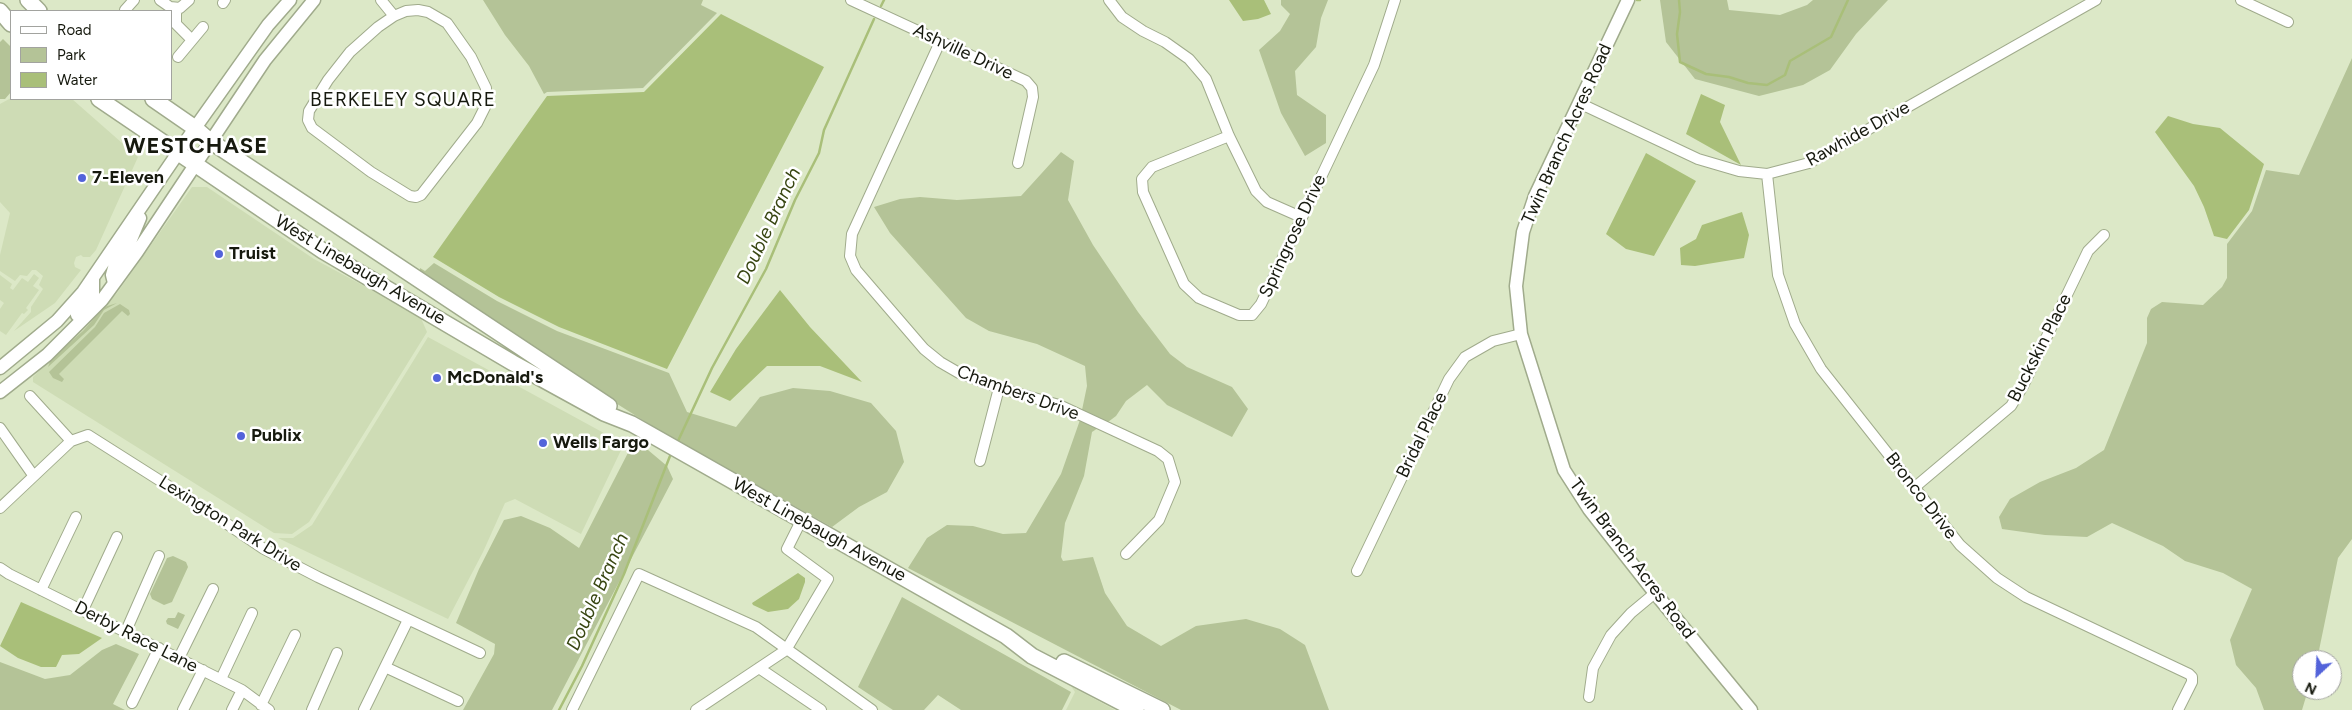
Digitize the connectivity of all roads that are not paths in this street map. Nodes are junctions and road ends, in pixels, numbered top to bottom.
1 (28, 0) edge
2 (134, 0) edge
3 (160, 0) edge
4 (189, 0) edge
5 (290, 0) edge
6 (314, 0) edge
7 (381, 0) edge
8 (851, 0) edge
9 (1109, 0) edge
10 (1396, 0) edge
11 (1628, 0) edge
12 (2096, 0) edge
13 (2241, 0) edge
14 (176, 8) junction
15 (123, 9) edge
16 (38, 10) edge
17 (0, 11) edge
18 (394, 16) junction
19 (2288, 22) dead end
20 (10, 23) edge
21 (204, 26) dead end
22 (192, 40) junction
23 (940, 42) junction
24 (178, 57) dead end
25 (100, 100) edge
26 (154, 100) edge
27 (1579, 103) junction
28 (195, 128) junction
29 (1229, 136) junction
30 (210, 142) junction
31 (179, 154) junction
32 (1018, 162) dead end
33 (196, 165) junction
34 (1767, 174) junction
35 (144, 204) junction
36 (1301, 218) junction
37 (2104, 235) dead end
38 (92, 278) junction
39 (114, 282) junction
40 (441, 295) junction
41 (430, 313) junction
42 (1521, 334) junction
43 (29, 345) junction
44 (34, 366) junction
45 (0, 368) edge
46 (999, 388) junction
47 (0, 392) edge
48 (30, 396) dead end
49 (632, 424) junction
50 (0, 428) edge
51 (71, 441) junction
52 (980, 461) dead end
53 (33, 475) junction
54 (1914, 487) junction
55 (1, 504) edge
56 (76, 517) dead end
57 (801, 520) junction
58 (117, 537) dead end
59 (1126, 554) dead end
60 (159, 556) dead end
61 (0, 568) edge
62 (1356, 571) dead end
63 (213, 589) dead end
64 (41, 590) junction
65 (1655, 593) junction
66 (83, 610) junction
67 (252, 613) dead end
68 (408, 620) junction
69 (126, 631) junction
70 (295, 634) dead end
71 (159, 648) junction
72 (786, 650) junction
73 (337, 653) dead end
74 (480, 653) dead end
75 (179, 658) junction
76 (385, 667) junction
77 (758, 668) junction
78 (203, 670) junction
79 (221, 679) junction
80 (242, 690) junction
81 (1590, 697) dead end
82 (458, 701) dead end
83 (132, 703) dead end
84 (1131, 703) edge
85 (265, 707) edge
86 (183, 710) edge
87 (232, 710) edge
88 (312, 710) edge
89 (364, 710) edge
90 (572, 710) edge
91 (696, 710) edge
92 (822, 710) edge
93 (872, 710) edge
94 (1162, 710) edge
95 (1751, 710) edge
96 (2178, 710) edge

1 - 16 main road
2 - 15 street
3 - 14 street
4 - 14 street
5 - 28 street
6 - 30 street
7 - 18 street
8 - 23 street, Ashville Drive
9 - 29 street
10 - 36 street, Springrose Drive
11 - 27 street, Twin Branch Acres Road
12 - 34 street, Rawhide Drive
13 - 19 street
14 - 22 street
17 - 20 main road
18 - 18 street
21 - 22 street
22 - 24 street
23 - 32 street, Ashville Drive
23 - 46 street, Chambers Drive
25 - 31 main road, West Linebaugh Avenue
26 - 28 main road, West Linebaugh Avenue
27 - 34 street, Rawhide Drive
27 - 42 street, Twin Branch Acres Road
28 - 30 main road, West Linebaugh Avenue
28 - 31 street
29 - 36 street
29 - 36 street, Springrose Drive
30 - 33 street
30 - 40 main road, West Linebaugh Avenue
31 - 33 main road, West Linebaugh Avenue
31 - 35 street
33 - 39 street
33 - 41 main road, West Linebaugh Avenue
34 - 54 street, Bronco Drive
35 - 38 street
35 - 39 street
37 - 54 street, Buckskin Place
38 - 43 street
38 - 44 street
39 - 44 street
40 - 41 main road
40 - 49 main road, West Linebaugh Avenue
41 - 49 main road, West Linebaugh Avenue
42 - 62 street, Bridal Place
42 - 65 street, Twin Branch Acres Road
43 - 44 street
43 - 45 street
44 - 47 street
46 - 52 street
46 - 59 street, Chambers Drive
48 - 51 street
49 - 57 main road, West Linebaugh Avenue
50 - 53 street
51 - 53 street
51 - 68 street, Lexington Park Drive
53 - 55 street
54 - 96 street, Bronco Drive
56 - 64 street
57 - 72 street
57 - 84 main road, West Linebaugh Avenue
58 - 66 street
60 - 69 street
61 - 64 street, Derby Race Lane
63 - 75 street
64 - 66 street, Derby Race Lane
65 - 81 street
65 - 95 street, Twin Branch Acres Road
66 - 69 street, Derby Race Lane
67 - 79 street
68 - 74 street, Lexington Park Drive
68 - 76 street
69 - 71 street, Derby Race Lane
70 - 85 street
71 - 75 street, Derby Race Lane
71 - 83 street
72 - 77 street
72 - 90 street
72 - 93 street
73 - 88 street
75 - 78 street, Derby Race Lane
76 - 82 street
76 - 89 street
77 - 91 street
77 - 92 street
78 - 79 street, Derby Race Lane
78 - 86 street
79 - 80 street, Derby Race Lane
80 - 85 street, Derby Race Lane
80 - 87 street
84 - 94 main road, West Linebaugh Avenue

